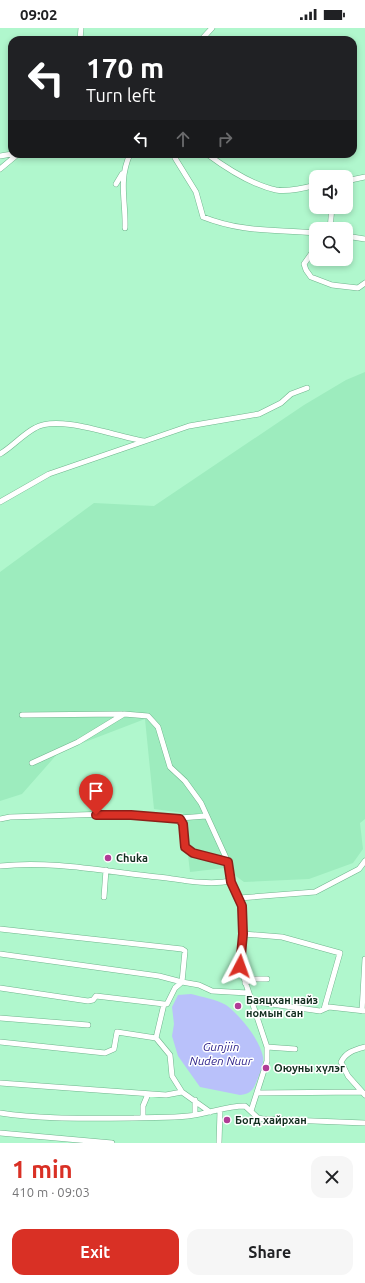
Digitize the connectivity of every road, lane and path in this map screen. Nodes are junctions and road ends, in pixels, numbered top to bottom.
1 (212, 28) edge
2 (205, 36) edge
3 (13, 158) edge
4 (129, 158) edge
5 (175, 158) edge
6 (213, 158) edge
7 (0, 169) edge
8 (123, 173) junction
9 (365, 177) edge
10 (353, 180) edge
11 (116, 184) dead end
12 (309, 187) edge
13 (125, 228) dead end
14 (309, 233) edge
15 (353, 237) edge
16 (365, 239) edge
17 (309, 257) edge
18 (365, 283) edge
19 (307, 388) dead end
20 (147, 441) junction
21 (0, 454) edge
22 (0, 502) edge
23 (139, 713) dead end
24 (22, 714) dead end
25 (124, 714) junction
26 (32, 763) dead end
27 (206, 816) junction
28 (0, 819) edge
29 (180, 819) junction
30 (365, 861) edge
31 (228, 862) junction
32 (0, 866) edge
33 (106, 870) junction
34 (231, 882) junction
35 (104, 898) dead end
36 (239, 898) junction
37 (0, 929) edge
38 (243, 934) junction
39 (0, 954) edge
40 (365, 959) edge
41 (267, 979) dead end
42 (182, 982) junction
43 (245, 983) junction
44 (0, 988) edge
45 (248, 993) junction
46 (251, 1001) junction
47 (164, 1004) junction
48 (324, 1009) junction
49 (363, 1011) edge
50 (0, 1018) edge
51 (88, 1025) dead end
52 (156, 1038) junction
53 (0, 1042) edge
54 (268, 1047) junction
55 (365, 1048) edge
56 (295, 1049) dead end
57 (0, 1083) edge
58 (182, 1092) junction
59 (257, 1093) junction
60 (148, 1094) junction
61 (364, 1094) edge
62 (195, 1100) junction
63 (220, 1110) junction
64 (251, 1111) junction
65 (210, 1112) junction
66 (0, 1113) edge
67 (195, 1115) junction
68 (142, 1117) junction
69 (365, 1122) edge
70 (0, 1133) edge
71 (112, 1143) edge
72 (219, 1143) edge

1 - 2 street
3 - 7 street
4 - 8 street
5 - 14 street
6 - 12 street
8 - 11 street
8 - 13 street
9 - 10 street
15 - 16 street
17 - 18 street
19 - 20 street
20 - 21 street
20 - 22 street
23 - 25 street
24 - 25 street
25 - 26 street
25 - 27 street
27 - 29 street
27 - 31 street
28 - 29 street
29 - 31 street
30 - 36 street
31 - 34 street
32 - 33 street
33 - 34 street
33 - 35 street
34 - 36 street
36 - 38 street
37 - 42 street
38 - 43 street
38 - 48 street
39 - 42 street
40 - 49 street
41 - 43 street
42 - 45 street
42 - 47 street
43 - 45 street
44 - 47 street
45 - 46 street
46 - 48 street
46 - 54 street
47 - 52 street
48 - 49 street
50 - 51 street
52 - 53 street
52 - 58 street
54 - 56 street
54 - 59 street
55 - 61 street
57 - 60 street
58 - 60 street
58 - 62 street
59 - 61 street
59 - 64 street
60 - 68 street
62 - 65 street
62 - 67 street
63 - 64 street
63 - 65 street
63 - 72 street
64 - 69 street
65 - 67 street
66 - 68 street
67 - 68 street
70 - 71 street

